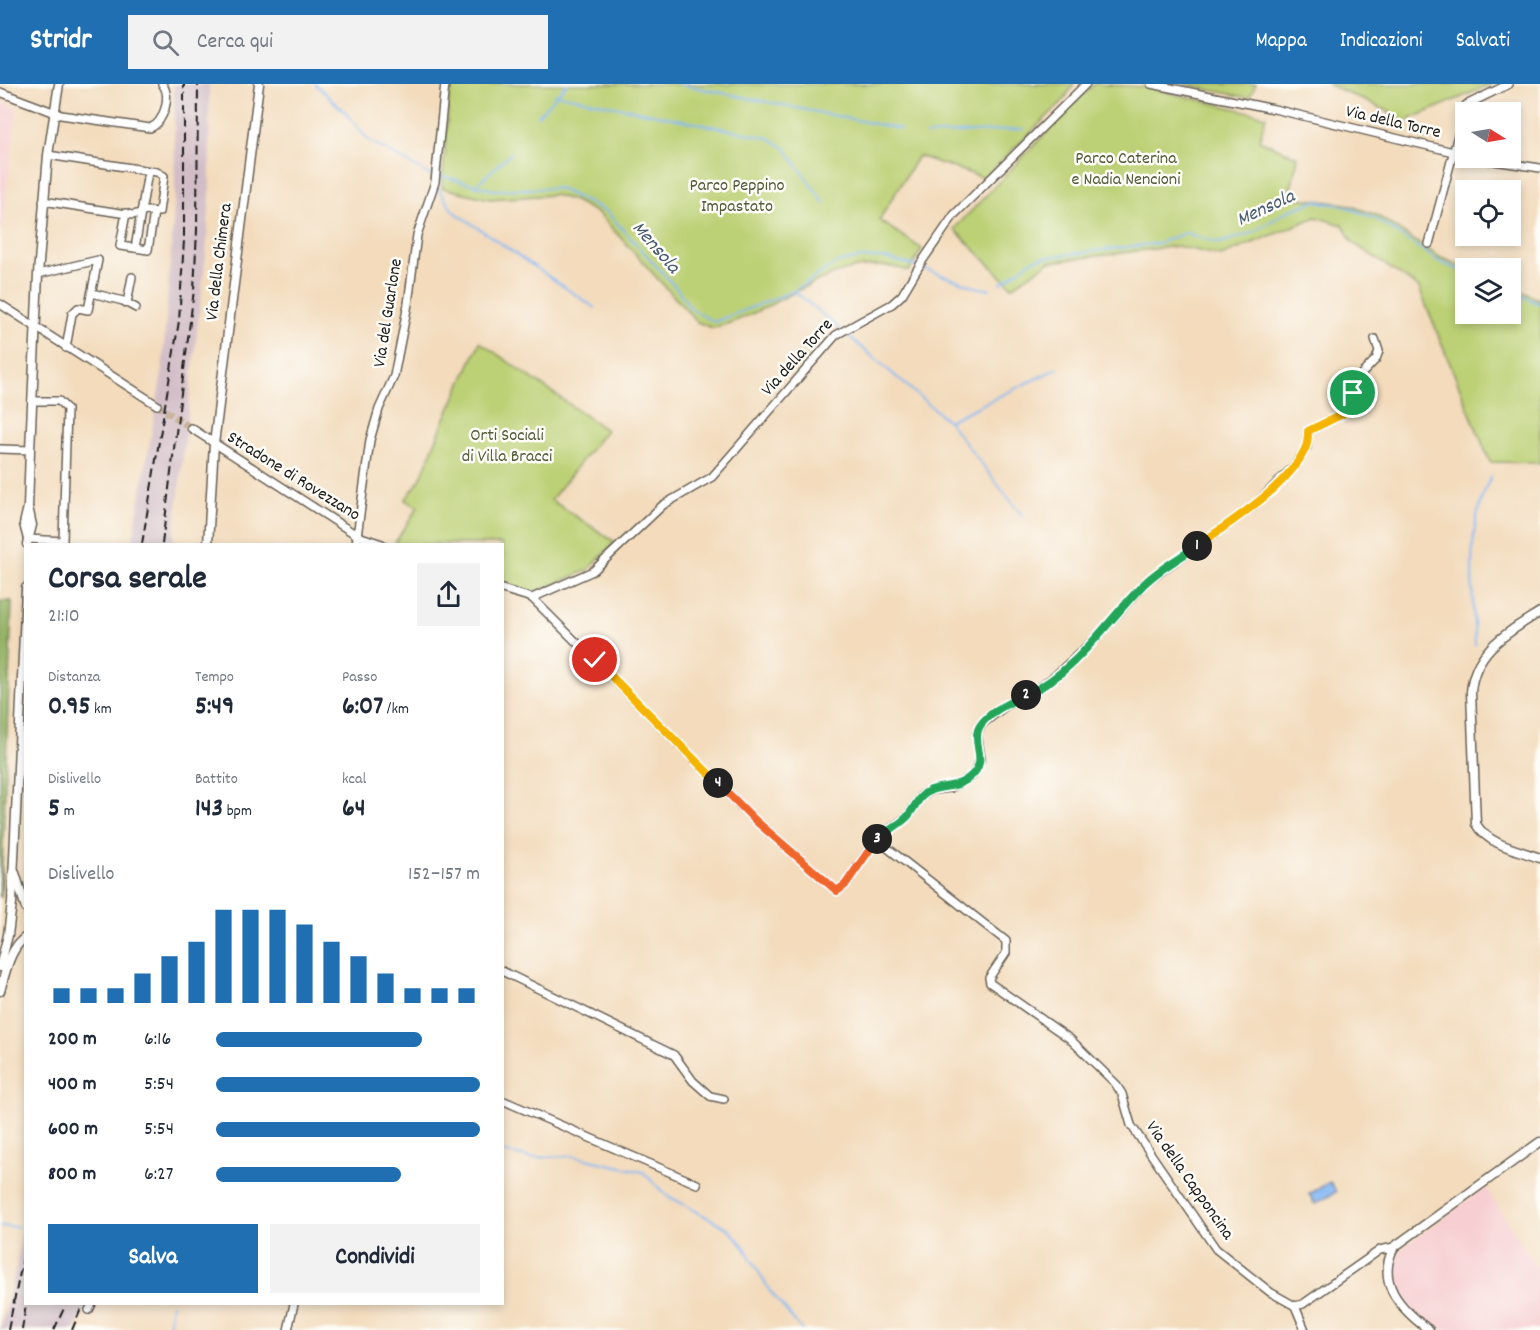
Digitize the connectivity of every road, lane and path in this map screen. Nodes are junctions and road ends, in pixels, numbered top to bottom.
1 (59, 84) edge
2 (162, 84) edge
3 (259, 84) edge
4 (446, 84) edge
5 (1086, 84) edge
6 (1152, 84) edge
7 (1509, 84) edge
8 (0, 92) edge
9 (54, 113) junction
10 (1452, 151) junction
11 (1455, 152) edge
12 (48, 155) junction
13 (1521, 165) edge
14 (1540, 168) edge
15 (148, 172) junction
16 (44, 201) junction
17 (154, 212) junction
18 (126, 213) junction
19 (141, 213) junction
20 (1429, 244) dead end
21 (135, 248) junction
22 (38, 274) junction
23 (132, 277) dead end
24 (92, 293) junction
25 (127, 303) junction
26 (0, 304) edge
27 (136, 308) dead end
28 (35, 327) junction
29 (1375, 339) dead end
30 (66, 348) junction
31 (33, 401) junction
32 (157, 405) tunnel mouth
33 (191, 428) tunnel mouth
34 (214, 444) junction
35 (0, 449) edge
36 (30, 450) junction
37 (358, 536) junction
38 (27, 542) edge
39 (208, 543) edge
40 (356, 543) edge
41 (379, 543) edge
42 (504, 590) edge
43 (532, 598) junction
44 (1540, 612) edge
45 (24, 631) edge
46 (876, 839) junction
47 (1540, 858) edge
48 (13, 867) junction
49 (24, 902) edge
50 (24, 908) edge
51 (11, 912) junction
52 (8, 934) junction
53 (24, 938) edge
54 (0, 967) edge
55 (504, 972) edge
56 (0, 991) edge
57 (724, 1099) dead end
58 (504, 1101) edge
59 (1540, 1142) edge
60 (697, 1184) dead end
61 (1394, 1247) junction
62 (294, 1305) edge
63 (1295, 1306) junction
64 (288, 1330) edge
65 (1305, 1330) edge
66 (1429, 1330) edge

1 - 9 street
2 - 9 street
3 - 34 street, Via della Chimera
4 - 37 street, Via del Guarlone
5 - 43 street, Via della Torre
6 - 10 street, Via della Torre
7 - 10 street
8 - 9 street
9 - 12 street
10 - 11 street, Via della Torre
10 - 20 street, Via della Torre
12 - 15 street
12 - 16 street
13 - 14 street
15 - 17 street
15 - 19 street
16 - 18 street
16 - 22 street
17 - 19 street
17 - 21 street
18 - 19 street
18 - 21 street
19 - 21 street
22 - 24 street
22 - 28 street
23 - 25 street
24 - 25 street
24 - 30 street
25 - 27 street
26 - 28 street
28 - 30 street
28 - 31 street
29 - 46 street
30 - 32 street
31 - 36 street
31 - 38 street
33 - 34 street, Stradone di Rovezzano
34 - 37 street, Stradone di Rovezzano
34 - 39 street, Via della Chimera
35 - 36 street
36 - 38 street
37 - 40 street, Via del Guarlone
37 - 41 street, Stradone di Rovezzano
42 - 43 street
43 - 46 street
44 - 47 street
45 - 48 street
46 - 63 street, Via della Capponcina
48 - 49 street
48 - 51 street
50 - 51 street
51 - 52 street
52 - 53 street
52 - 54 street
53 - 56 street
55 - 57 street
58 - 60 street
59 - 61 street
61 - 63 street
61 - 66 street
62 - 64 street
63 - 65 street

